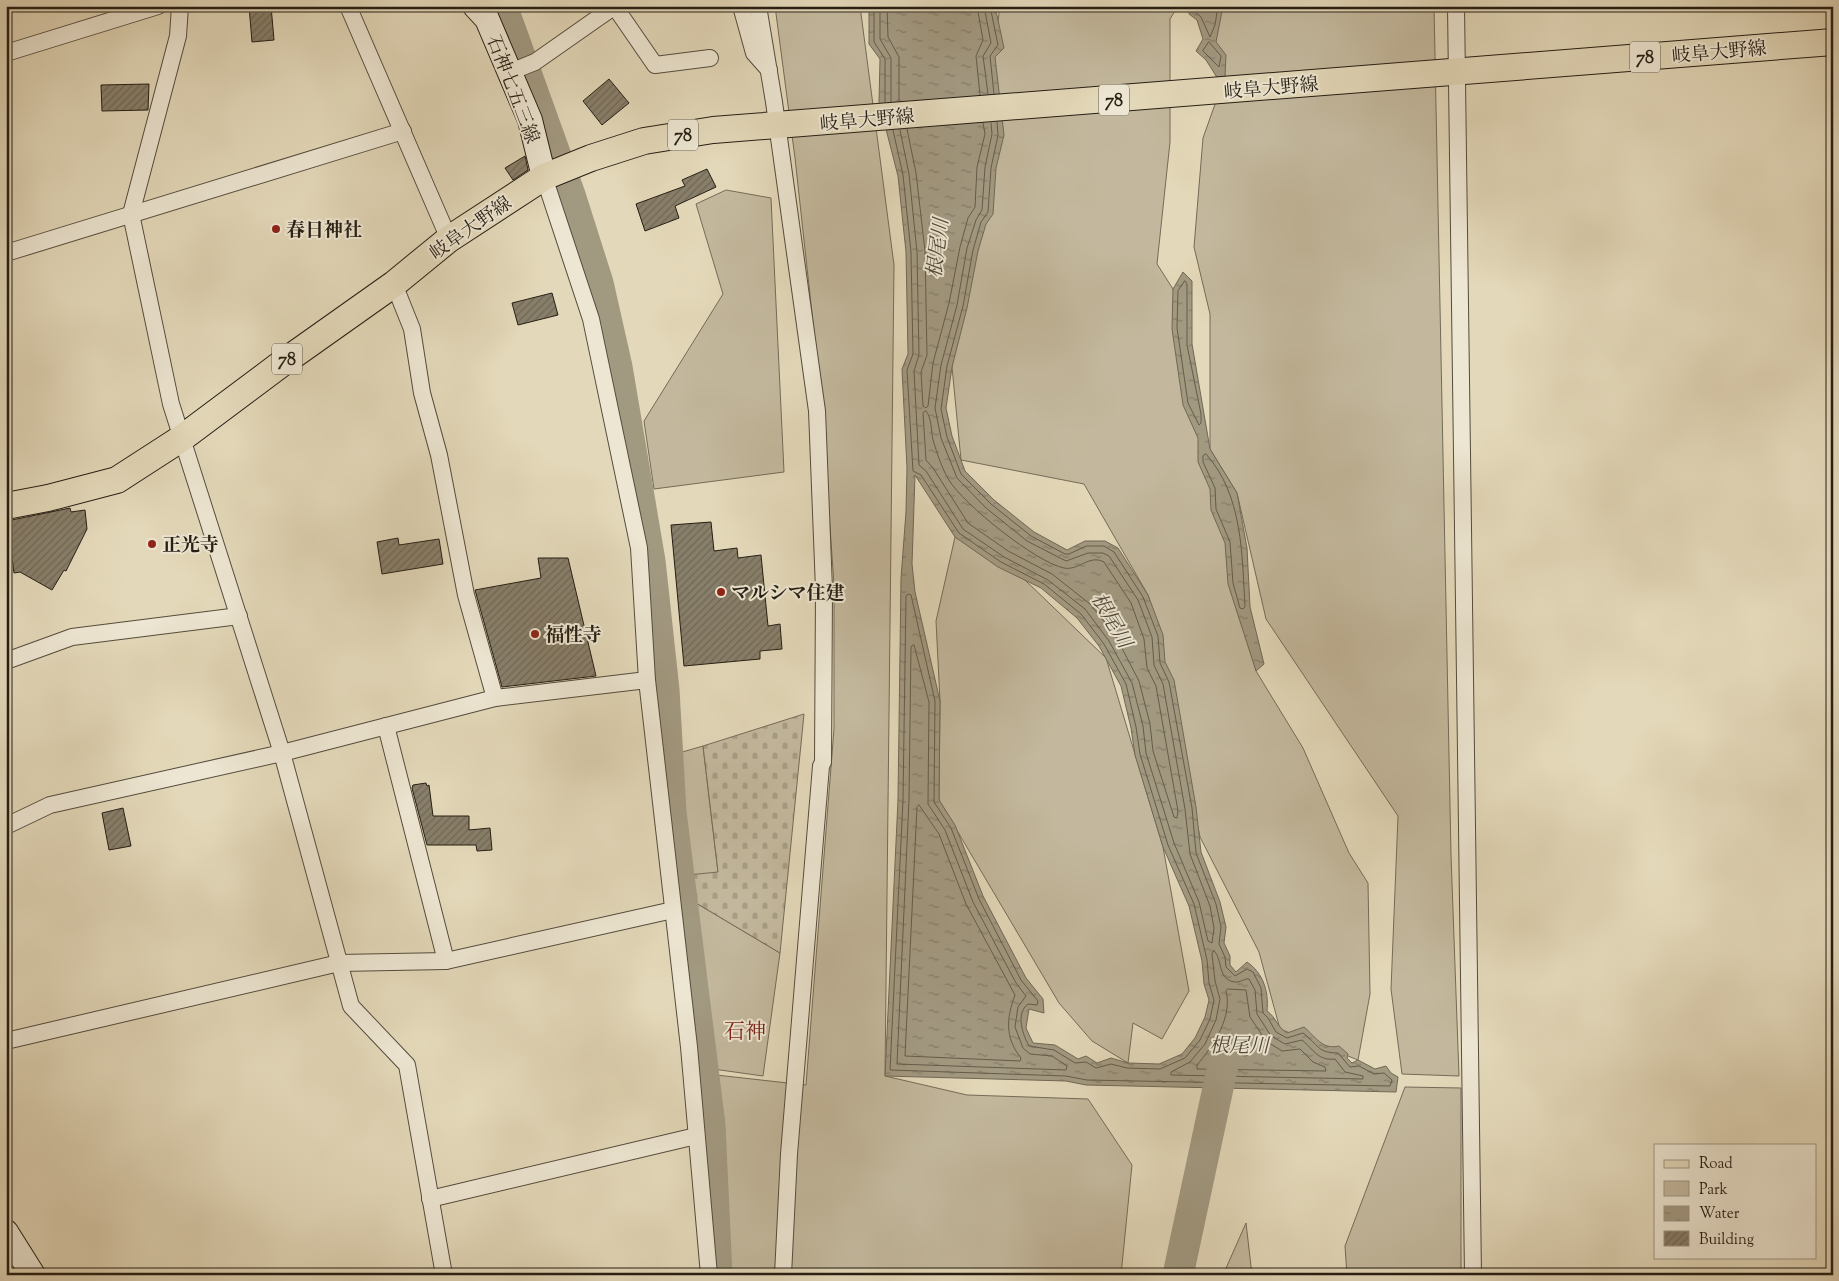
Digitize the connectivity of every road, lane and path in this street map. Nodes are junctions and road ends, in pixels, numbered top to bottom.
1 (158, 6) edge
2 (180, 6) edge
3 (348, 6) edge
4 (475, 6) edge
5 (741, 6) edge
6 (758, 6) edge
7 (1456, 6) edge
8 (615, 7) edge
9 (1833, 42) edge
10 (6, 53) edge
11 (710, 58) dead end
12 (769, 70) junction
13 (513, 71) junction
14 (1458, 72) junction
15 (787, 126) junction
16 (403, 131) junction
17 (556, 172) junction
18 (131, 214) junction
19 (449, 239) junction
20 (6, 253) edge
21 (394, 284) junction
22 (182, 438) junction
23 (6, 506) edge
24 (240, 616) junction
25 (6, 661) edge
26 (647, 680) junction
27 (495, 698) junction
28 (386, 726) junction
29 (282, 753) junction
30 (6, 826) edge
31 (672, 910) junction
32 (446, 961) junction
33 (339, 963) junction
34 (6, 1041) edge
35 (696, 1136) junction
36 (430, 1199) junction
37 (6, 1232) edge
38 (33, 1275) edge
39 (444, 1275) edge
40 (709, 1275) edge
41 (782, 1275) edge
42 (1473, 1275) edge

1 - 10 street
2 - 18 street
3 - 16 street
4 - 13 main road, 石神七五三線
5 - 12 street
6 - 12 street
7 - 14 street
8 - 11 street
8 - 13 street
9 - 14 main road, 岐阜大野線 / 78
12 - 15 street
13 - 17 main road, 石神七五三線
14 - 15 main road, 岐阜大野線 / 78
14 - 42 street
15 - 17 main road, 岐阜大野線 / 78
15 - 41 street
16 - 18 street
16 - 19 street
17 - 19 main road, 岐阜大野線 / 78
17 - 26 street
18 - 20 street
18 - 22 street
19 - 21 main road, 岐阜大野線 / 78
21 - 22 main road, 岐阜大野線 / 78
21 - 27 street
22 - 23 main road, 岐阜大野線 / 78
22 - 24 street
24 - 25 street
24 - 29 street
26 - 27 street
26 - 31 street
27 - 28 street
28 - 29 street
28 - 32 street
29 - 30 street
29 - 33 street
31 - 32 street
31 - 35 street
32 - 33 street
33 - 34 street
33 - 36 street
35 - 36 street
35 - 40 street
36 - 39 street
37 - 38 main road

